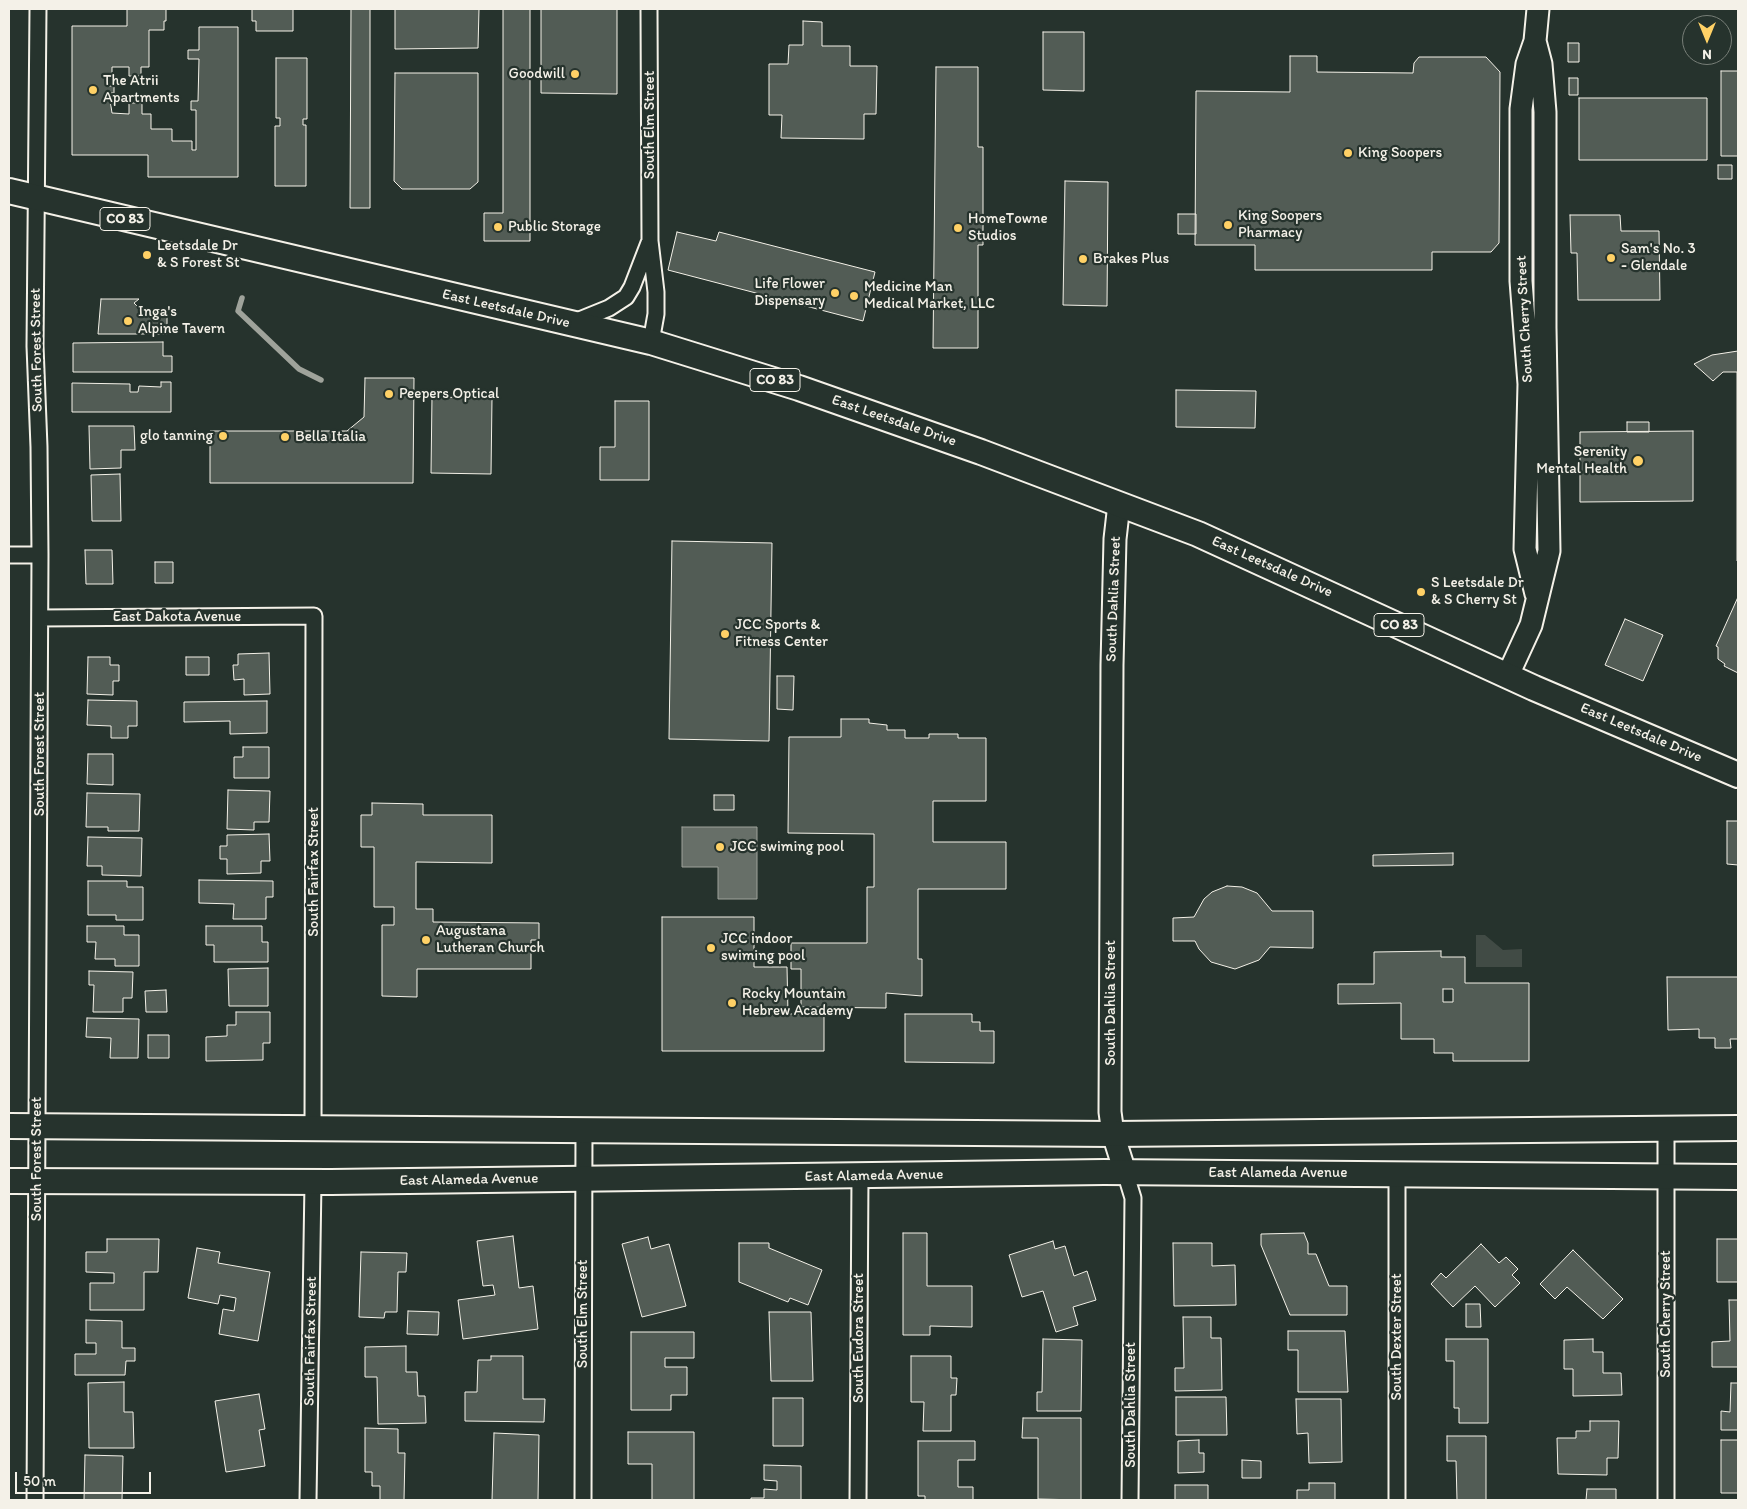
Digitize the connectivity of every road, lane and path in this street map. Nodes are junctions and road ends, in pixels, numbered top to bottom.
1 (38, 9) edge
2 (649, 9) edge
3 (1538, 9) edge
4 (9, 191) edge
5 (37, 198) junction
6 (650, 241) junction
7 (570, 324) junction
8 (651, 342) junction
9 (1119, 504) junction
10 (9, 555) edge
11 (40, 555) junction
12 (314, 616) joint
13 (40, 618) junction
14 (1508, 675) junction
15 (1738, 775) edge
16 (9, 1126) edge
17 (38, 1126) junction
18 (313, 1127) junction
19 (1738, 1128) edge
20 (584, 1129) junction
21 (1666, 1129) junction
22 (1113, 1134) junction
23 (1125, 1172) junction
24 (1397, 1173) junction
25 (860, 1176) junction
26 (1738, 1177) edge
27 (1666, 1178) junction
28 (584, 1179) junction
29 (9, 1181) edge
30 (37, 1181) junction
31 (313, 1182) junction
32 (35, 1500) edge
33 (308, 1500) edge
34 (583, 1500) edge
35 (858, 1500) edge
36 (1130, 1500) edge
37 (1397, 1500) edge
38 (1666, 1500) edge

1 - 5 street, South Forest Street
2 - 6 street, South Elm Street
3 - 14 main road, South Cherry Street
4 - 5 main road, East Leetsdale Drive / CO 83
5 - 7 main road, East Leetsdale Drive / CO 83
5 - 11 street, South Forest Street
6 - 7 street, South Elm Street
6 - 8 street, South Elm Street
7 - 8 main road, East Leetsdale Drive / CO 83
8 - 9 main road, East Leetsdale Drive / CO 83
9 - 14 main road, East Leetsdale Drive / CO 83
9 - 22 main road, South Dahlia Street
10 - 11 street
11 - 13 street, South Forest Street
12 - 13 street, East Dakota Avenue
12 - 18 street, South Fairfax Street
13 - 17 street, South Forest Street
14 - 15 main road, East Leetsdale Drive / CO 83
16 - 17 main road
17 - 18 main road
17 - 30 street, South Forest Street
18 - 20 main road
19 - 21 main road
20 - 22 main road
20 - 28 street, South Elm Street
21 - 22 main road
21 - 27 street, South Cherry Street
22 - 23 main road, South Dahlia Street
23 - 24 main road, East Alameda Avenue
23 - 25 main road, East Alameda Avenue
23 - 36 street, South Dahlia Street
24 - 27 main road, East Alameda Avenue
24 - 37 street, South Dexter Street
25 - 28 main road, East Alameda Avenue
25 - 35 street, South Eudora Street
26 - 27 main road, East Alameda Avenue
27 - 38 street, South Cherry Street
28 - 31 main road, East Alameda Avenue
28 - 34 street, South Elm Street
29 - 30 main road, East Alameda Avenue
30 - 31 main road, East Alameda Avenue
30 - 32 street, South Forest Street
31 - 33 street, South Fairfax Street

